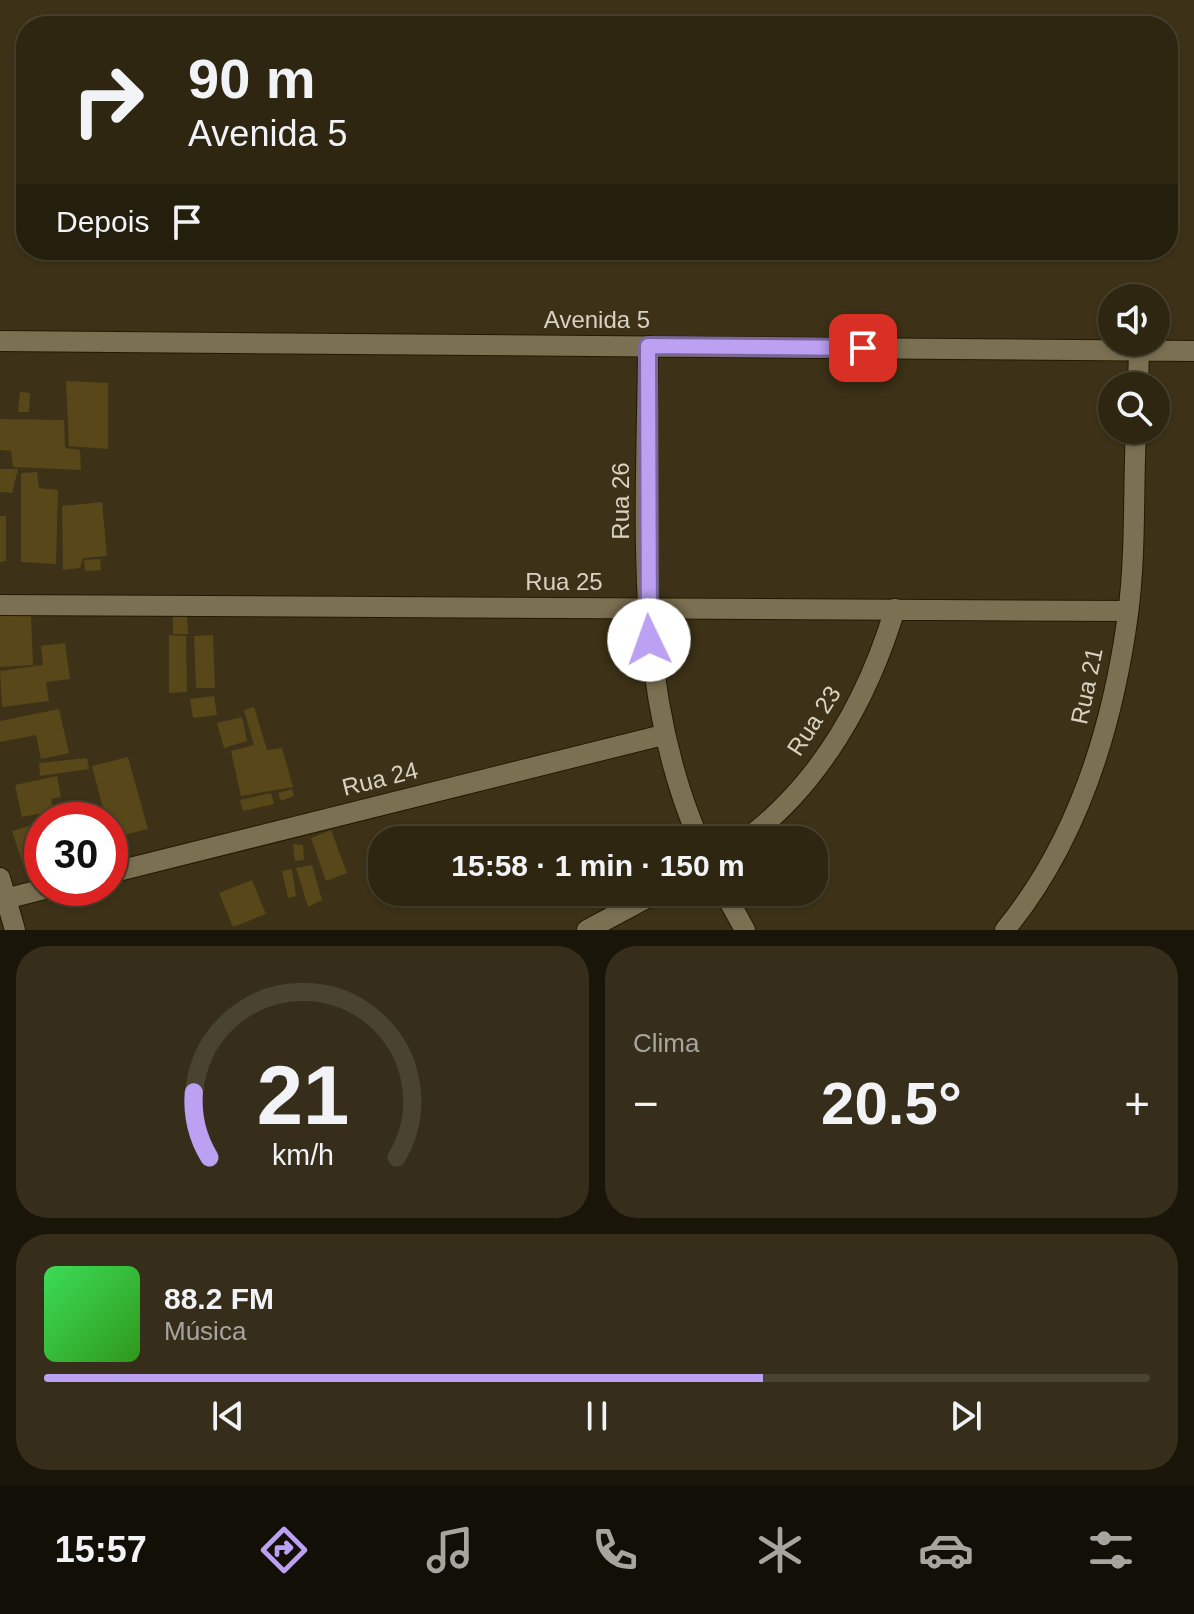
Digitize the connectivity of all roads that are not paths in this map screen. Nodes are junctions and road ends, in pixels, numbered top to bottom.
1 (0, 341) edge
2 (648, 346) junction
3 (1098, 350) edge
4 (1170, 351) edge
5 (1194, 351) edge
6 (1135, 444) edge
7 (0, 605) edge
8 (647, 609) junction
9 (895, 609) junction
10 (1128, 611) junction
11 (663, 735) junction
12 (693, 826) edge
13 (761, 826) edge
14 (128, 869) edge
15 (0, 878) edge
16 (24, 894) edge
17 (5, 899) junction
18 (632, 906) edge
19 (732, 906) edge
20 (15, 930) edge
21 (587, 930) edge
22 (745, 930) edge
23 (1005, 930) edge

1 - 2 street, Avenida 5
2 - 3 street, Avenida 5
2 - 8 street, Rua 26
4 - 5 street, Avenida 5
6 - 10 street, Rua 21
7 - 8 street, Rua 25
8 - 9 street, Rua 25
8 - 11 street, Rua 26
9 - 10 street, Rua 25
9 - 13 street, Rua 23
10 - 23 street, Rua 21
11 - 12 street, Rua 26
11 - 14 street, Rua 24
15 - 17 street
16 - 17 street
17 - 20 street
18 - 21 street
19 - 22 street

